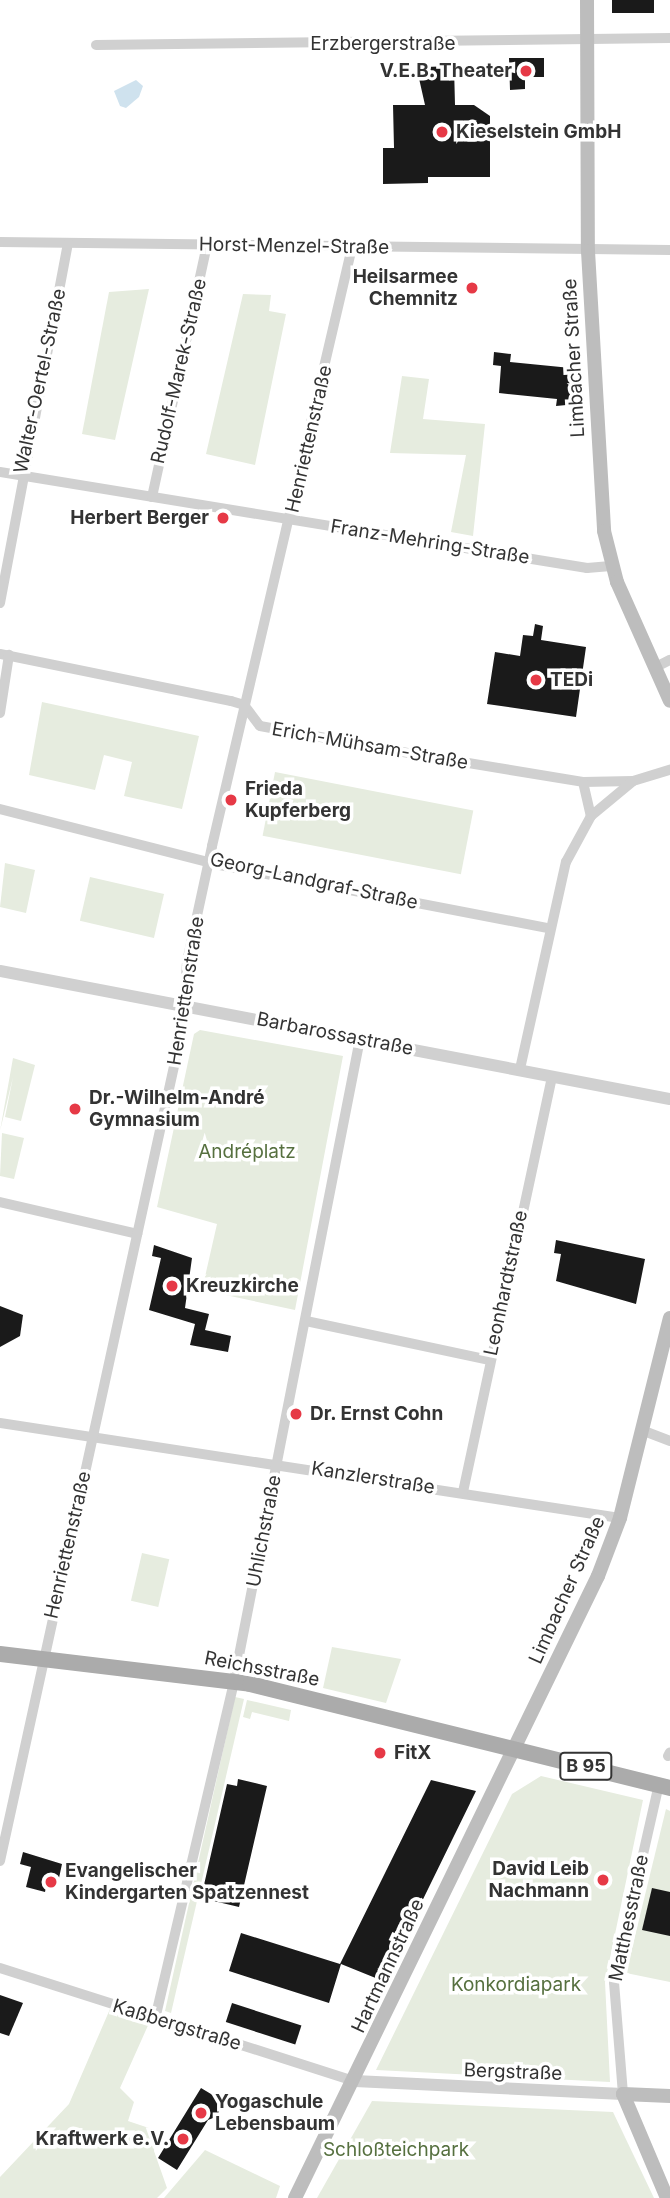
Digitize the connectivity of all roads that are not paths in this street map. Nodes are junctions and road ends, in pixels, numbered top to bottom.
1 (587, 0) edge
2 (670, 38) edge
3 (587, 42) junction
4 (96, 45) dead end
5 (0, 242) edge
6 (68, 243) junction
7 (207, 245) junction
8 (352, 247) junction
9 (670, 250) edge
10 (588, 251) junction
11 (0, 472) edge
12 (21, 475) junction
13 (152, 497) junction
14 (291, 520) junction
15 (611, 566) junction
16 (0, 603) edge
17 (4, 655) edge
18 (670, 660) edge
19 (654, 668) junction
20 (670, 701) edge
21 (244, 705) junction
22 (0, 713) edge
23 (670, 771) edge
24 (633, 781) junction
25 (583, 782) junction
26 (0, 809) edge
27 (591, 816) junction
28 (209, 860) junction
29 (548, 928) junction
30 (0, 971) edge
31 (184, 1006) junction
32 (360, 1039) junction
33 (520, 1069) junction
34 (552, 1076) junction
35 (670, 1098) edge
36 (0, 1202) edge
37 (137, 1234) junction
38 (670, 1318) edge
39 (306, 1321) junction
40 (490, 1360) junction
41 (0, 1423) edge
42 (644, 1430) junction
43 (93, 1436) junction
44 (670, 1441) edge
45 (277, 1464) junction
46 (463, 1492) junction
47 (621, 1518) junction
48 (0, 1654) edge
49 (43, 1659) junction
50 (234, 1681) junction
51 (512, 1748) junction
52 (664, 1786) edge
53 (0, 1861) edge
54 (0, 1968) edge
55 (155, 2019) junction
56 (355, 2081) junction
57 (623, 2094) junction
58 (670, 2096) edge
59 (295, 2198) edge
60 (667, 2198) edge

1 - 3 main road, Limbacher Straße
2 - 3 street, Erzbergerstraße
3 - 4 street, Erzbergerstraße
3 - 10 main road, Limbacher Straße
5 - 6 street, Horst-Menzel-Straße
6 - 7 street, Horst-Menzel-Straße
6 - 12 street, Walter-Oertel-Straße
7 - 8 street, Horst-Menzel-Straße
7 - 13 street, Rudolf-Marek-Straße
8 - 10 street, Horst-Menzel-Straße
8 - 14 street, Henriettenstraße
9 - 10 street, Horst-Menzel-Straße
10 - 15 main road, Limbacher Straße
11 - 12 street, Franz-Mehring-Straße
12 - 13 street, Franz-Mehring-Straße
12 - 16 street, Walter-Oertel-Straße
13 - 14 street, Franz-Mehring-Straße
14 - 15 street, Franz-Mehring-Straße
14 - 21 street, Henriettenstraße
15 - 19 main road, Limbacher Straße
17 - 21 street, Erich-Mühsam-Straße
17 - 22 street
18 - 19 street
19 - 20 main road, Limbacher Straße
21 - 25 street, Erich-Mühsam-Straße
21 - 28 street, Henriettenstraße
23 - 24 street, Erich-Mühsam-Straße
24 - 25 street, Erich-Mühsam-Straße
24 - 27 street
25 - 27 street
26 - 28 street, Georg-Landgraf-Straße
27 - 29 street
28 - 29 street, Georg-Landgraf-Straße
28 - 31 street, Henriettenstraße
29 - 33 street
30 - 31 street, Barbarossastraße
31 - 32 street, Barbarossastraße
31 - 37 street, Henriettenstraße
32 - 33 street, Barbarossastraße
32 - 39 street, Uhlichstraße
33 - 34 street, Barbarossastraße
34 - 35 street, Barbarossastraße
34 - 40 street, Leonhardtstraße
36 - 37 street
37 - 43 street, Henriettenstraße
38 - 42 main road, Limbacher Straße
39 - 40 street
39 - 45 street, Uhlichstraße
40 - 46 street, Leonhardtstraße
41 - 43 street, Kanzlerstraße
42 - 44 street
42 - 47 main road, Limbacher Straße
43 - 45 street, Kanzlerstraße
43 - 49 street, Henriettenstraße
45 - 46 street, Kanzlerstraße
45 - 50 street, Uhlichstraße
46 - 47 street, Kanzlerstraße
47 - 51 main road, Limbacher Straße
48 - 49 main road, Reichsstraße / B 95
49 - 50 main road, Reichsstraße / B 95
49 - 53 street, Henriettenstraße
50 - 51 main road, Reichsstraße / B 95
50 - 55 street, Uhlichstraße
51 - 52 main road, B 95
51 - 56 main road, Hartmannstraße
52 - 57 street, Matthesstraße
54 - 55 street, Kaßbergstraße
55 - 56 street, Kaßbergstraße
56 - 57 street, Bergstraße
56 - 59 main road, Hartmannstraße
57 - 58 main road, Bergstraße
57 - 60 main road

